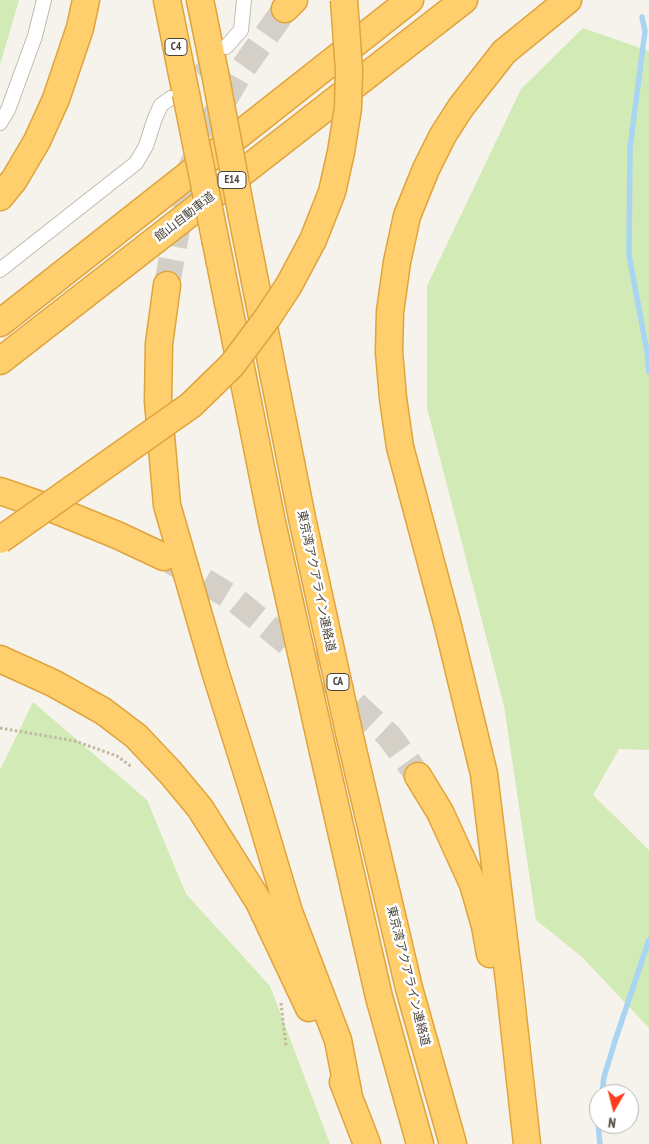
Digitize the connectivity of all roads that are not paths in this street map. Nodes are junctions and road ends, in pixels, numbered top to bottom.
1 (44, 0) edge
2 (86, 0) edge
3 (167, 0) edge
4 (200, 0) edge
5 (244, 0) edge
6 (344, 0) edge
7 (410, 0) edge
8 (464, 0) edge
9 (568, 0) edge
10 (226, 47) tunnel mouth
11 (179, 96) junction
12 (0, 123) edge
13 (204, 182) joint
14 (0, 197) edge
15 (0, 270) edge
16 (167, 285) tunnel mouth
17 (0, 323) edge
18 (0, 361) edge
19 (0, 491) edge
20 (0, 540) edge
21 (164, 557) tunnel mouth
22 (0, 659) edge
23 (418, 776) tunnel mouth
24 (519, 1069) junction
25 (350, 1097) junction
26 (367, 1144) edge
27 (420, 1144) edge
28 (453, 1144) edge
29 (527, 1144) edge

1 - 12 street
2 - 14 highway
3 - 11 highway, C4
4 - 28 highway, 東京湾アクアライン連絡道 / CA, bridge
5 - 10 street
6 - 20 highway, bridge
7 - 17 highway, E14
8 - 18 highway, 館山自動車道 / E14
9 - 24 highway
11 - 13 highway, C4, bridge
11 - 15 street
13 - 27 highway, CA, bridge
16 - 25 highway
19 - 21 highway
22 - 25 highway
23 - 24 highway
24 - 29 highway
25 - 26 highway

